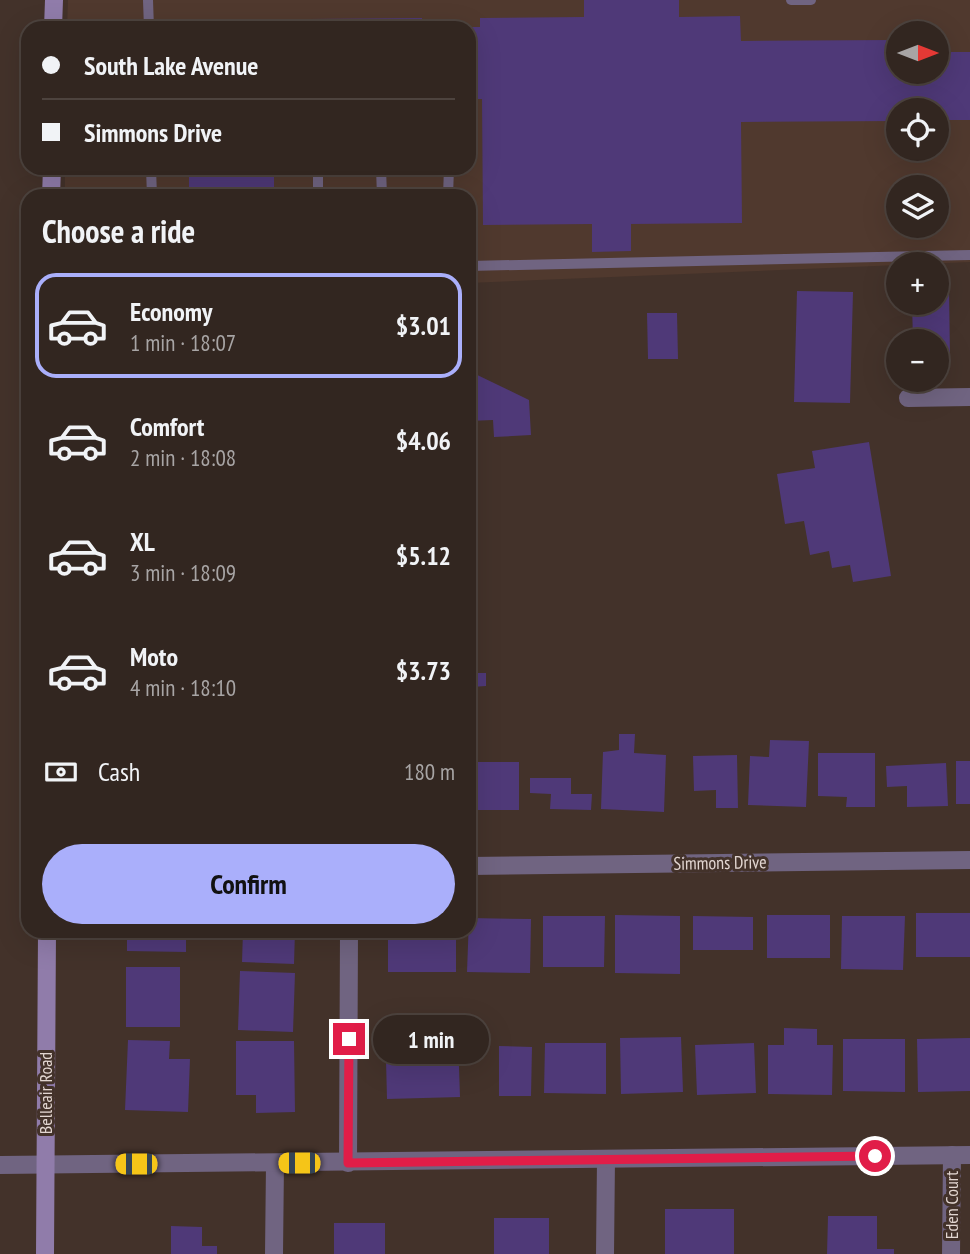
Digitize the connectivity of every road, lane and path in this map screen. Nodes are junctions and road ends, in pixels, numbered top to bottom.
1 (54, 0) edge
2 (148, 0) edge
3 (791, 0) edge
4 (811, 0) edge
5 (53, 21) edge
6 (149, 21) edge
7 (970, 255) edge
8 (476, 266) edge
9 (970, 397) edge
10 (908, 398) dead end
11 (970, 860) edge
12 (476, 866) edge
13 (47, 938) edge
14 (349, 938) edge
15 (961, 1155) edge
16 (606, 1159) junction
17 (275, 1163) junction
18 (348, 1163) junction
19 (45, 1164) junction
20 (0, 1165) edge
21 (45, 1254) edge
22 (274, 1254) edge
23 (605, 1254) edge
24 (951, 1254) edge

1 - 5 main road
2 - 6 lane
3 - 4 lane
7 - 8 lane
9 - 10 street
11 - 12 street, Simmons Drive
13 - 19 main road, Belleair Road
14 - 18 street
15 - 16 street
15 - 24 street, Eden Court
16 - 18 street
16 - 23 street
17 - 18 street
17 - 19 street
17 - 22 street
19 - 20 street
19 - 21 main road, Belleair Road

